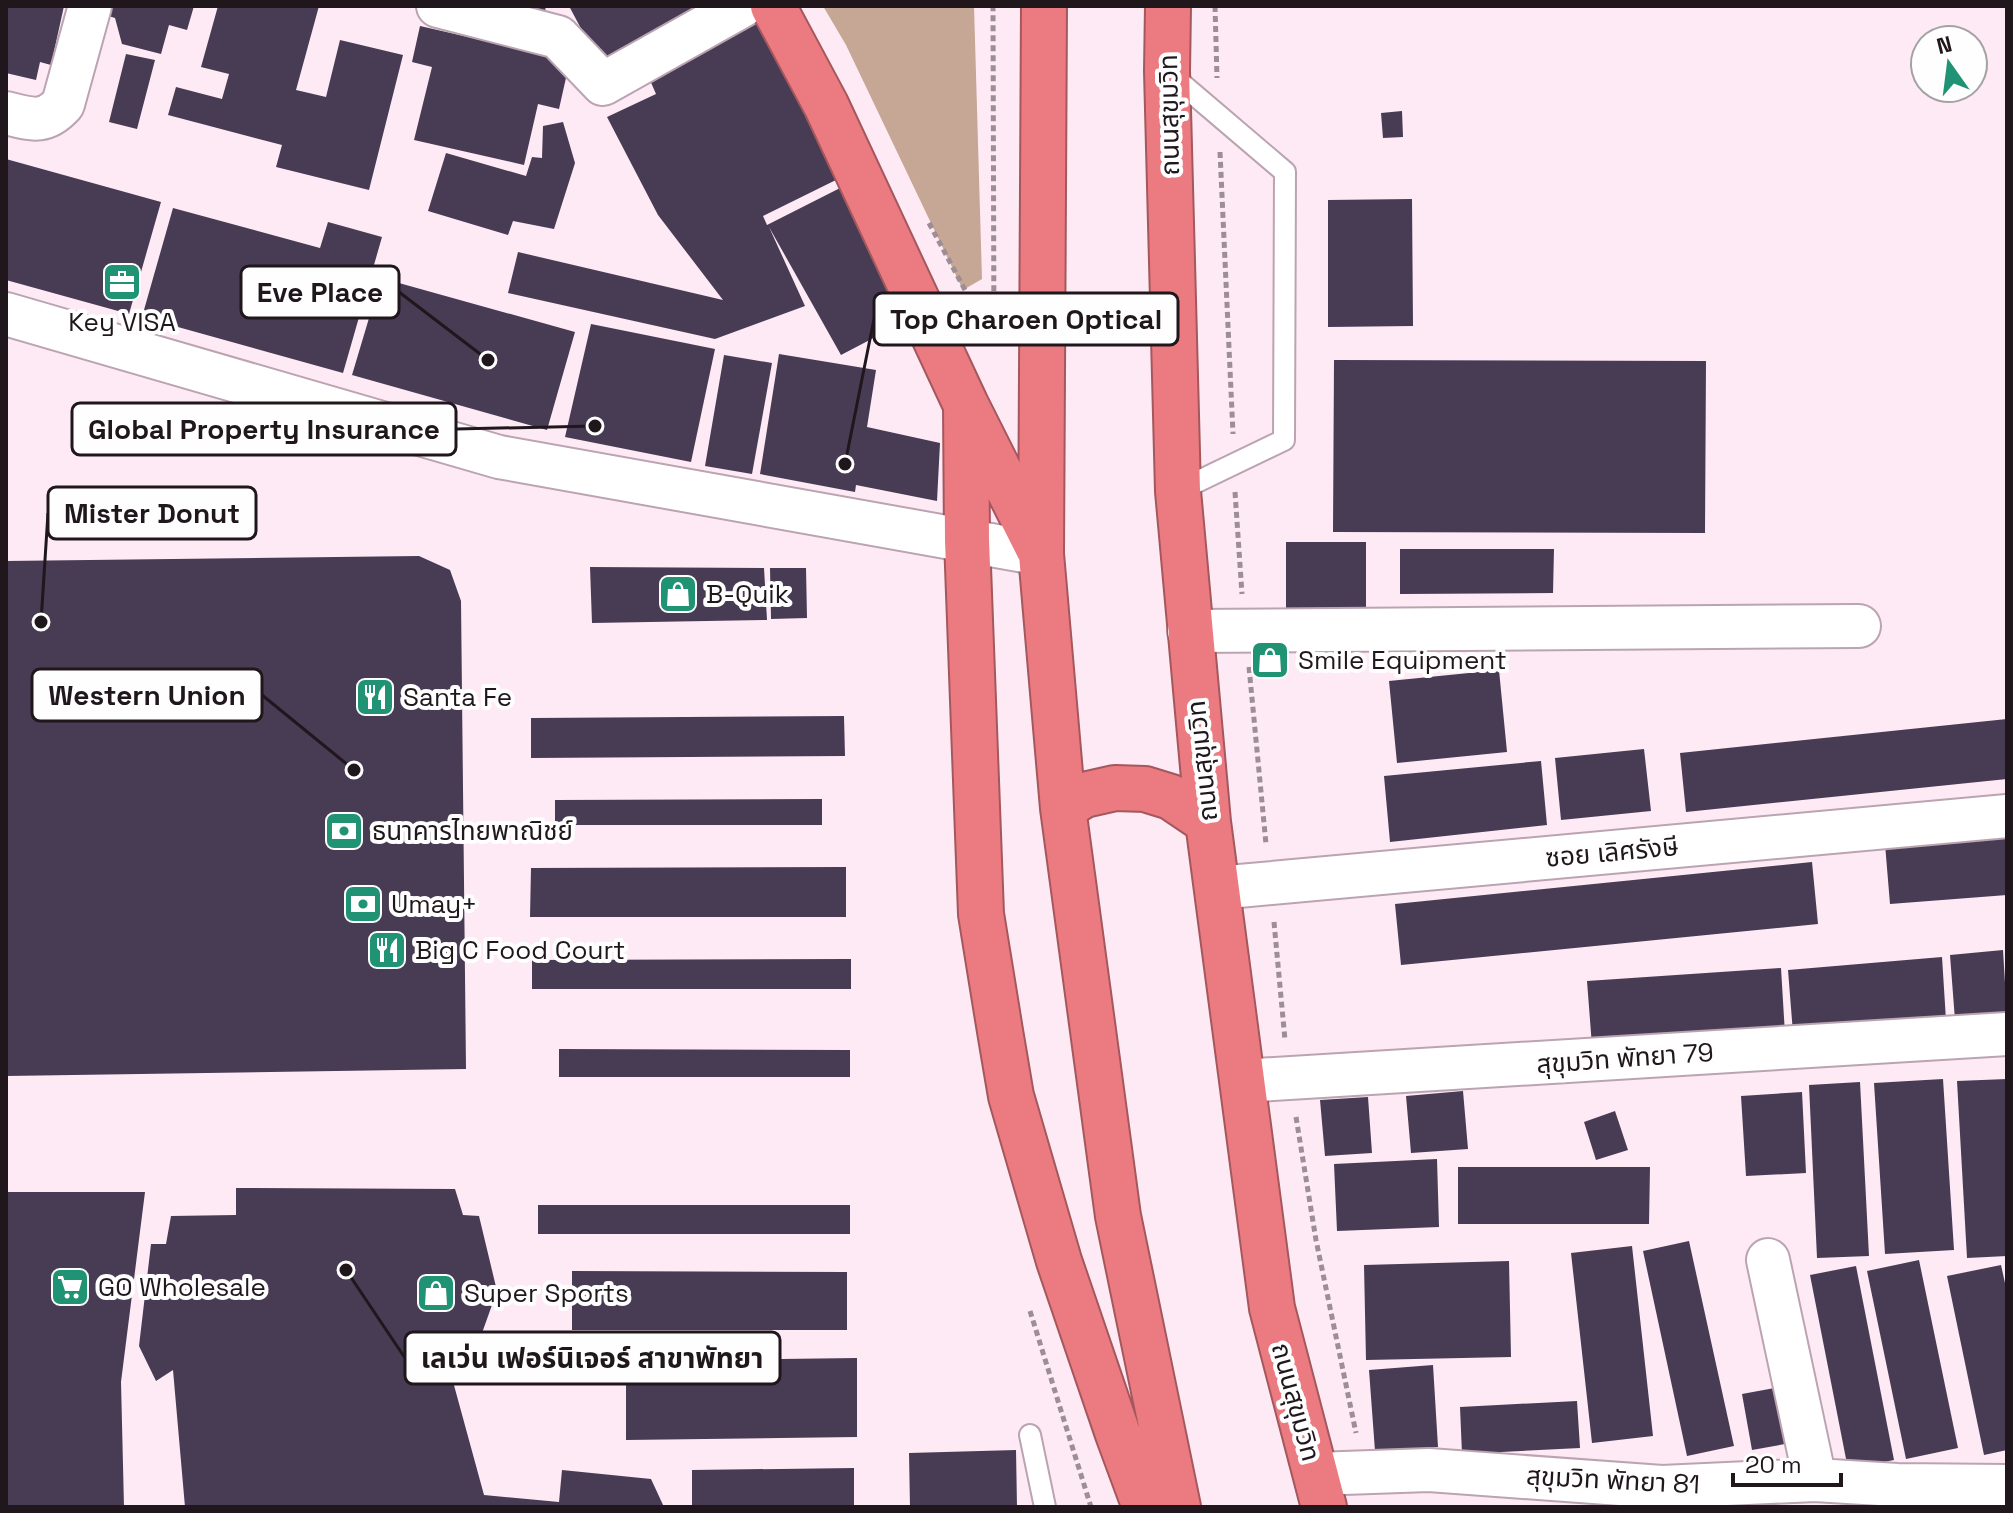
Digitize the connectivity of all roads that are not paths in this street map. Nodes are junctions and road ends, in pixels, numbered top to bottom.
1 (90, 6) edge
2 (438, 6) edge
3 (742, 6) edge
4 (773, 6) edge
5 (1044, 6) edge
6 (1168, 6) edge
7 (1167, 71) junction
8 (6, 113) edge
9 (6, 314) edge
10 (966, 405) junction
11 (1178, 491) junction
12 (967, 540) junction
13 (1041, 554) junction
14 (1859, 626) dead end
15 (1189, 631) junction
16 (1063, 808) junction
17 (2007, 816) edge
18 (1208, 822) junction
19 (1217, 888) junction
20 (2007, 1034) edge
21 (1242, 1081) junction
22 (1768, 1260) dead end
23 (1030, 1435) dead end
24 (1815, 1480) junction
25 (2007, 1486) edge
26 (1320, 1490) edge
27 (1900, 1496) edge
28 (1665, 1497) edge
29 (1045, 1507) edge
30 (1145, 1507) edge
31 (1178, 1507) edge

1 - 8 street
2 - 3 street
4 - 10 highway
5 - 13 highway
6 - 7 highway, ถนนสุขุมวิท
7 - 11 highway, ถนนสุขุมวิท
7 - 11 lane
9 - 12 street
10 - 12 highway
10 - 13 highway
11 - 15 highway, ถนนสุขุมวิท
12 - 13 street
12 - 30 highway
13 - 16 highway
14 - 15 street
15 - 18 highway, ถนนสุขุมวิท
16 - 18 highway
16 - 31 highway
17 - 19 street, ซอย เลิศรังษี
18 - 19 highway, ถนนสุขุมวิท
19 - 21 highway, ถนนสุขุมวิท
20 - 21 street, สุขุมวิท พัทยา 79
21 - 26 highway, ถนนสุขุมวิท
22 - 24 street
23 - 29 lane
24 - 27 street, สุขุมวิท พัทยา 81
24 - 28 street, สุขุมวิท พัทยา 81
25 - 27 street, สุขุมวิท พัทยา 81
26 - 28 street, สุขุมวิท พัทยา 81

